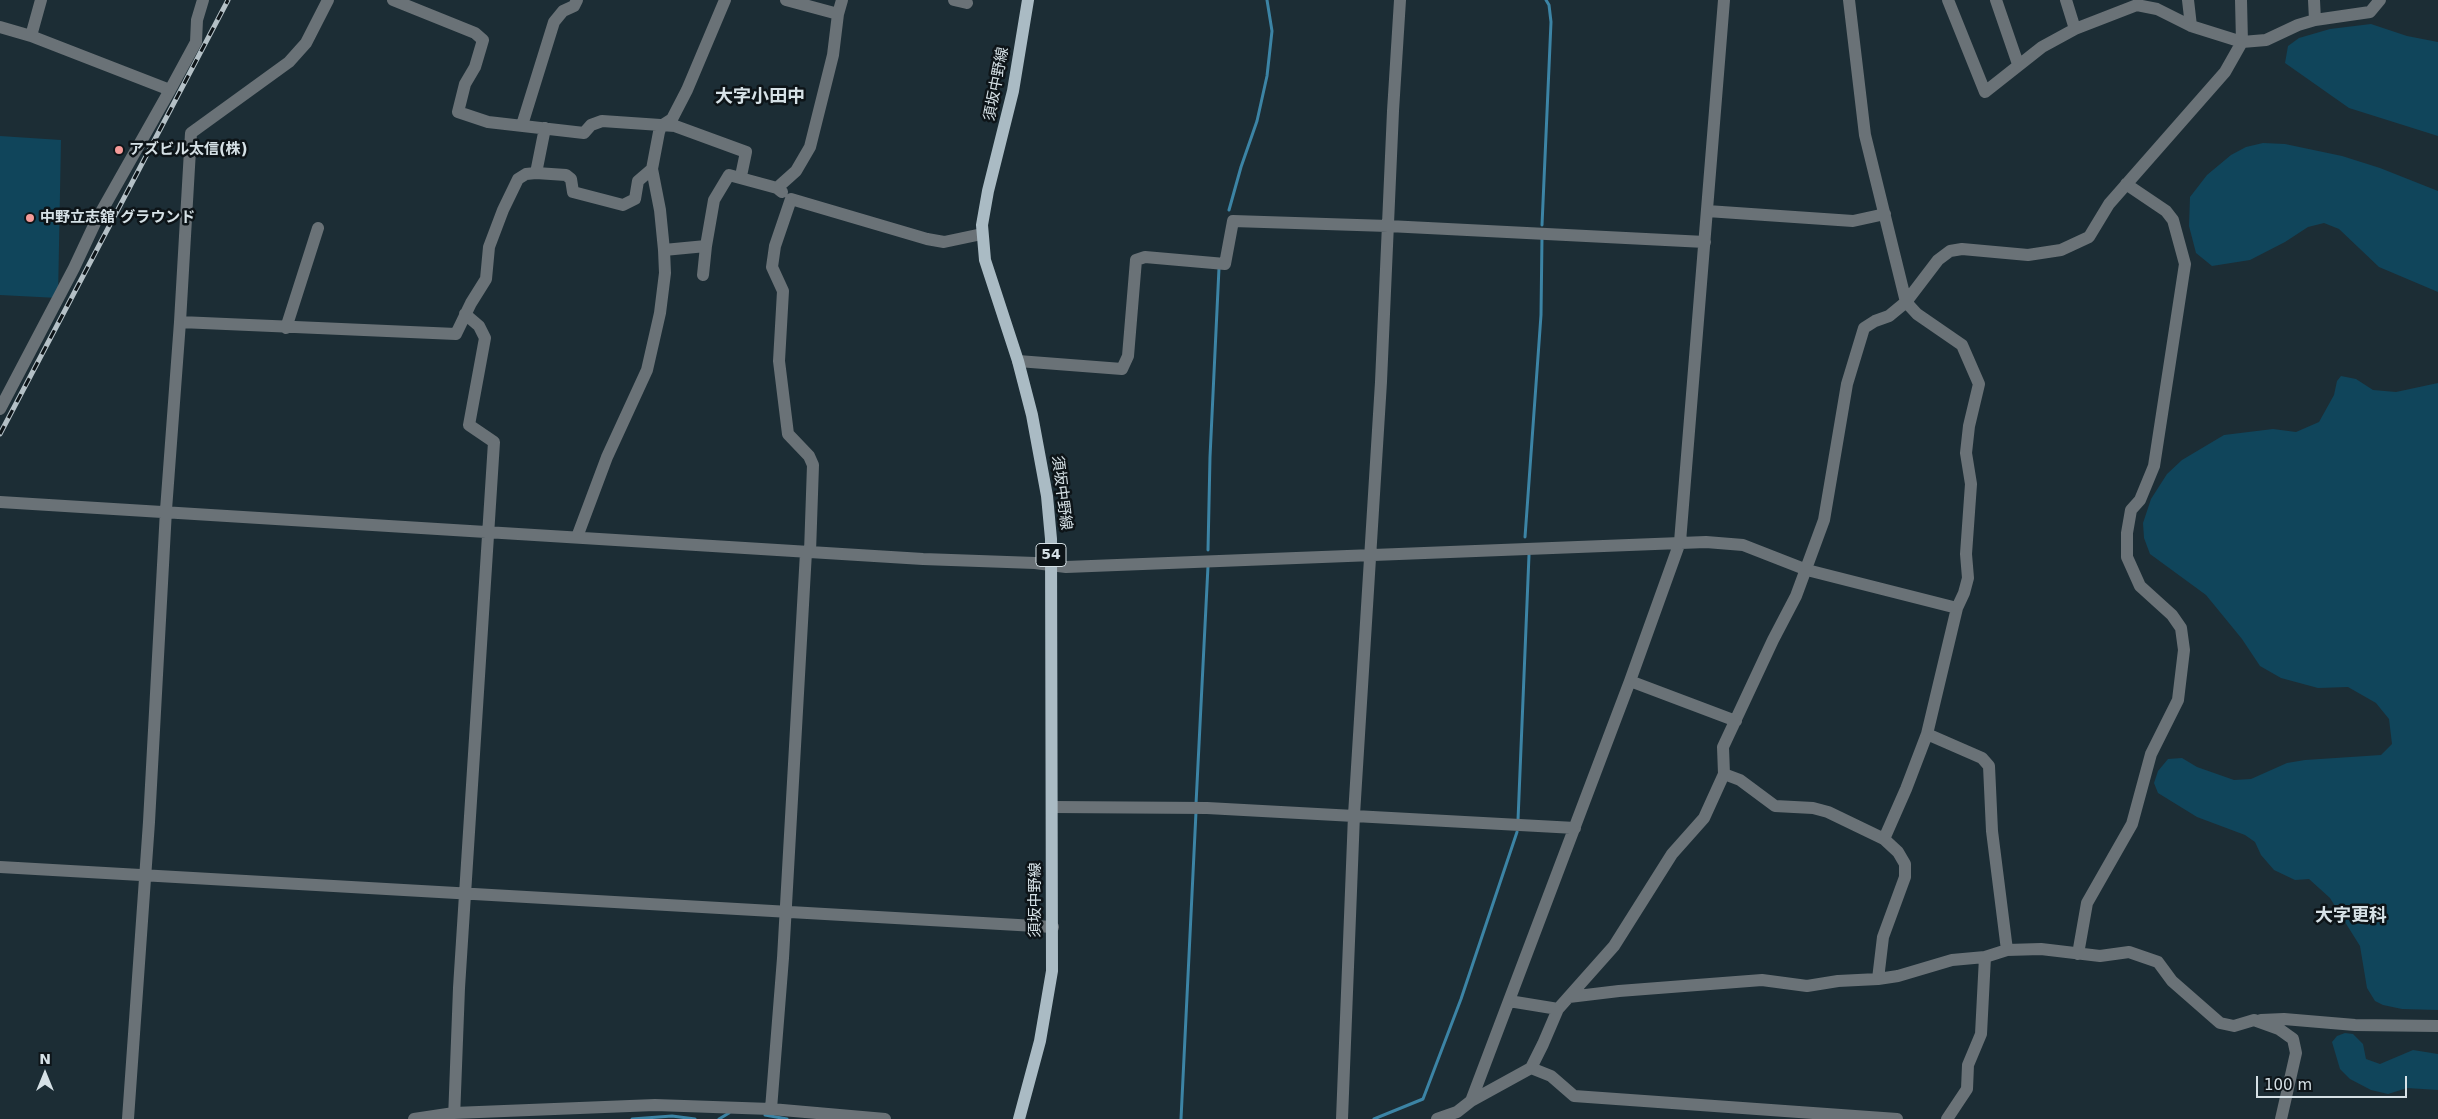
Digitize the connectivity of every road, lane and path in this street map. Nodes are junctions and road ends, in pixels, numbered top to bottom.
1 (41, 0) edge
2 (203, 0) edge
3 (328, 0) edge
4 (393, 0) edge
5 (578, 0) edge
6 (726, 0) edge
7 (786, 0) edge
8 (842, 0) edge
9 (1028, 0) edge
10 (1400, 0) edge
11 (1724, 0) edge
12 (1848, 0) edge
13 (1948, 0) edge
14 (1996, 0) edge
15 (2066, 0) edge
16 (2188, 0) edge
17 (2241, 0) edge
18 (2314, 0) edge
19 (2380, 0) edge
20 (2137, 2) edge
21 (838, 14) junction
22 (2315, 20) junction
23 (2191, 26) junction
24 (0, 27) edge
25 (2075, 29) junction
26 (31, 36) junction
27 (2242, 42) junction
28 (2018, 64) junction
29 (170, 90) junction
30 (522, 125) junction
31 (661, 126) junction
32 (545, 128) junction
33 (652, 170) junction
34 (536, 173) junction
35 (741, 176) junction
36 (2126, 184) junction
37 (777, 188) junction
38 (791, 199) junction
39 (1707, 211) junction
40 (1885, 214) junction
41 (1388, 226) junction
42 (318, 228) dead end
43 (982, 234) junction
44 (1705, 242) junction
45 (706, 246) junction
46 (664, 250) junction
47 (704, 275) dead end
48 (1906, 302) junction
49 (466, 314) junction
50 (180, 322) junction
51 (286, 328) junction
52 (1018, 361) junction
53 (0, 409) edge
54 (0, 502) edge
55 (166, 510) junction
56 (489, 531) junction
57 (577, 537) junction
58 (1680, 542) junction
59 (808, 552) junction
60 (1370, 556) junction
61 (1051, 565) junction
62 (1808, 570) junction
63 (1956, 608) junction
64 (1630, 681) junction
65 (1736, 721) junction
66 (1927, 734) junction
67 (1724, 774) junction
68 (1052, 807) junction
69 (1354, 815) junction
70 (1575, 828) junction
71 (1884, 839) junction
72 (0, 867) edge
73 (145, 875) junction
74 (465, 893) junction
75 (785, 913) junction
76 (1053, 927) junction
77 (2007, 950) junction
78 (2078, 954) junction
79 (1986, 957) junction
80 (1878, 979) junction
81 (1569, 997) junction
82 (1509, 1001) junction
83 (1558, 1009) junction
84 (2254, 1020) junction
85 (2438, 1026) edge
86 (1530, 1068) junction
87 (1471, 1101) junction
88 (771, 1109) junction
89 (1459, 1115) edge
90 (454, 1116) edge
91 (128, 1119) edge
92 (414, 1119) edge
93 (885, 1119) edge
94 (1019, 1119) edge
95 (1342, 1119) edge
96 (1436, 1119) edge
97 (1898, 1119) edge
98 (1947, 1119) edge
99 (2281, 1119) edge

1 - 26 street
2 - 29 street
3 - 50 street
4 - 30 street
5 - 30 street
6 - 31 street
7 - 21 street
8 - 21 street
9 - 43 main road, 須坂中野線 / 54
10 - 41 street
11 - 39 street
12 - 40 street
13 - 28 street
14 - 28 street
15 - 25 street
16 - 23 street
17 - 27 street
18 - 22 street
19 - 22 street
20 - 23 street
20 - 25 street
21 - 37 street
22 - 27 street
23 - 27 street
24 - 26 street
25 - 28 street
26 - 29 street
27 - 36 street
29 - 53 street
30 - 32 street
31 - 32 street
31 - 33 street
31 - 35 street
32 - 34 street
33 - 34 street
33 - 46 street
34 - 49 street
35 - 37 street
35 - 45 street
36 - 48 street
36 - 78 street
37 - 38 street
38 - 43 street
38 - 59 street
39 - 40 street
39 - 44 street
40 - 48 street
41 - 44 street
41 - 52 street
41 - 60 street
42 - 51 street
43 - 52 main road, 須坂中野線 / 54
44 - 58 street
45 - 46 street
45 - 47 street
46 - 57 street
48 - 62 street
48 - 63 street
49 - 51 street
49 - 56 street
50 - 51 street
50 - 55 street
52 - 61 main road, 須坂中野線 / 54
54 - 55 street
55 - 56 street
55 - 73 street
56 - 57 street
56 - 74 street
57 - 59 street
58 - 60 street
58 - 62 street
58 - 64 street
59 - 61 street
59 - 75 street
60 - 61 street
60 - 69 street
61 - 68 main road, 須坂中野線 / 54
62 - 63 street
62 - 65 street
63 - 66 street
64 - 65 street
64 - 70 street
65 - 67 street
66 - 71 street
66 - 77 street
67 - 71 street
67 - 81 street
68 - 69 street
68 - 76 main road, 須坂中野線 / 54
69 - 70 street
69 - 95 street
70 - 82 street
71 - 80 street
72 - 73 street
73 - 74 street
73 - 91 street
74 - 75 street
74 - 90 street
75 - 76 street
75 - 88 street
76 - 94 main road, 須坂中野線 / 54
77 - 78 street
77 - 79 street
78 - 84 street
79 - 80 street
79 - 98 street
80 - 81 street
81 - 83 street
82 - 83 street
82 - 87 street
83 - 86 street
84 - 85 street
84 - 99 street
86 - 87 street
86 - 97 street
87 - 89 street
88 - 90 street
88 - 93 street
89 - 96 street
90 - 92 street

